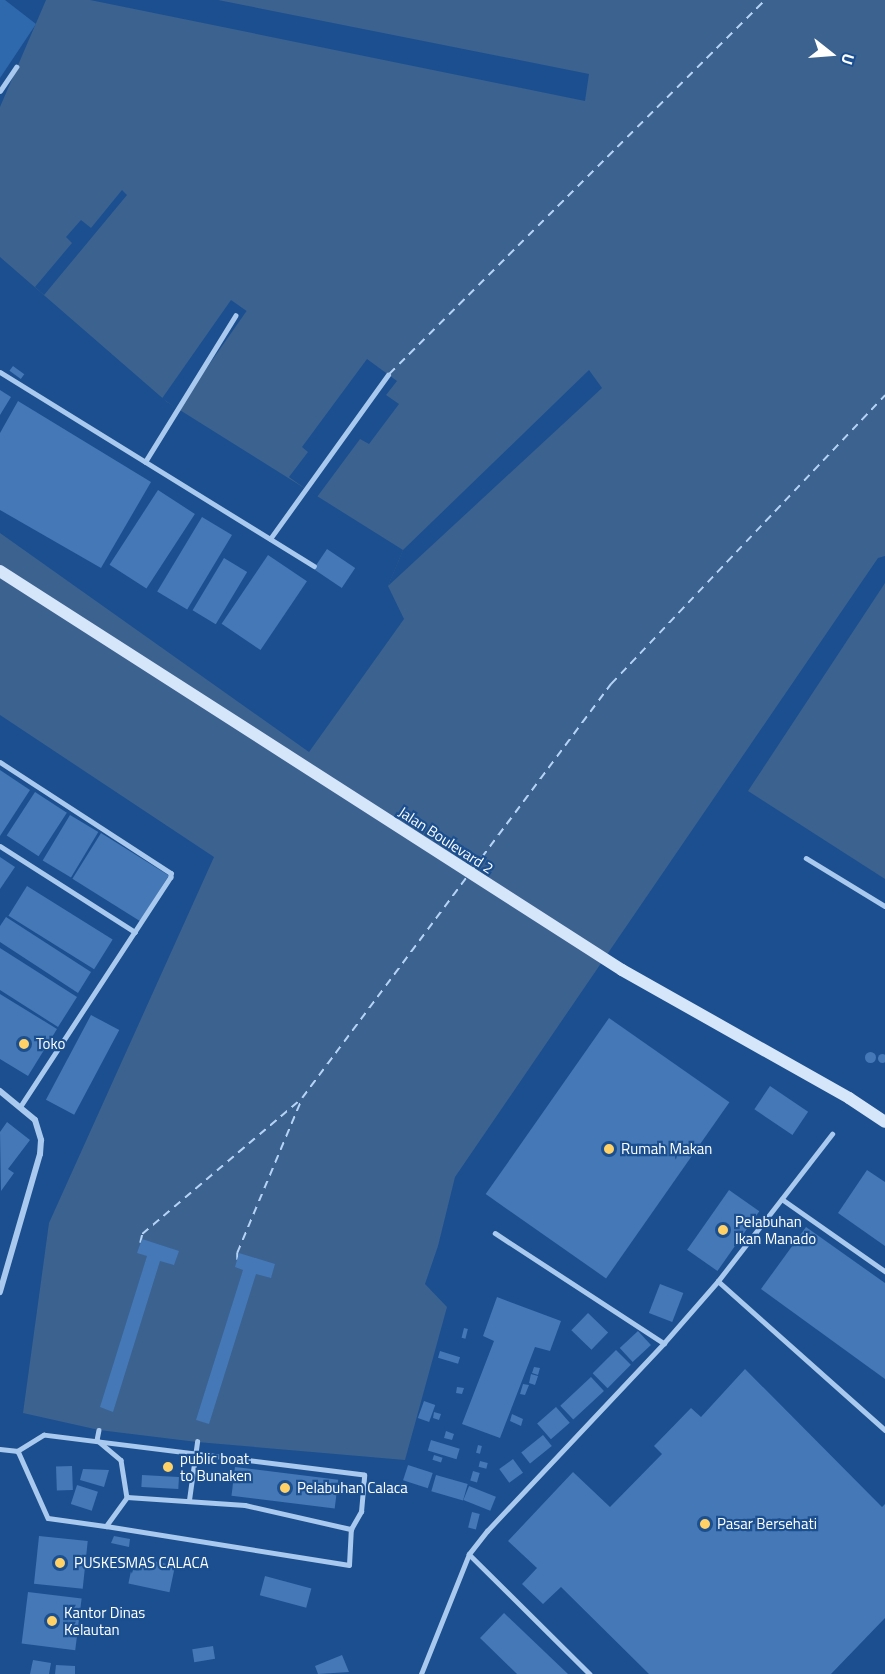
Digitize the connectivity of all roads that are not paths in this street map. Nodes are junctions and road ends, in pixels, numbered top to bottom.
1 (16, 67) dead end
2 (0, 91) edge
3 (235, 316) dead end
4 (0, 372) edge
5 (388, 375) dead end
6 (145, 462) junction
7 (270, 540) junction
8 (314, 566) dead end
9 (0, 571) edge
10 (0, 762) edge
11 (0, 846) edge
12 (806, 858) dead end
13 (885, 906) edge
14 (135, 932) junction
15 (0, 1091) edge
16 (21, 1106) junction
17 (885, 1122) edge
18 (832, 1134) dead end
19 (782, 1199) junction
20 (495, 1233) dead end
21 (885, 1271) edge
22 (718, 1281) junction
23 (0, 1292) edge
24 (664, 1343) junction
25 (99, 1430) dead end
26 (885, 1430) edge
27 (96, 1440) junction
28 (197, 1442) dead end
29 (0, 1449) edge
30 (18, 1451) junction
31 (196, 1454) junction
32 (127, 1497) junction
33 (189, 1500) junction
34 (106, 1526) junction
35 (351, 1529) junction
36 (469, 1554) junction
37 (421, 1674) edge
38 (590, 1674) edge

1 - 2 lane
3 - 6 lane
4 - 6 lane
5 - 7 lane
6 - 7 lane
7 - 8 lane
9 - 17 main road, Jalan Boulevard 2
10 - 14 lane
11 - 14 lane
12 - 13 lane
14 - 16 lane
15 - 16 street
16 - 23 street
18 - 19 lane
19 - 21 lane
19 - 22 lane
20 - 24 lane
22 - 24 lane
22 - 26 lane
24 - 36 lane
25 - 27 lane
27 - 30 lane
27 - 31 lane
27 - 32 lane
28 - 31 lane
29 - 30 lane
30 - 34 lane
31 - 33 lane
31 - 35 lane
32 - 33 lane
32 - 34 lane
33 - 35 lane
34 - 35 lane
36 - 37 lane
36 - 38 lane

